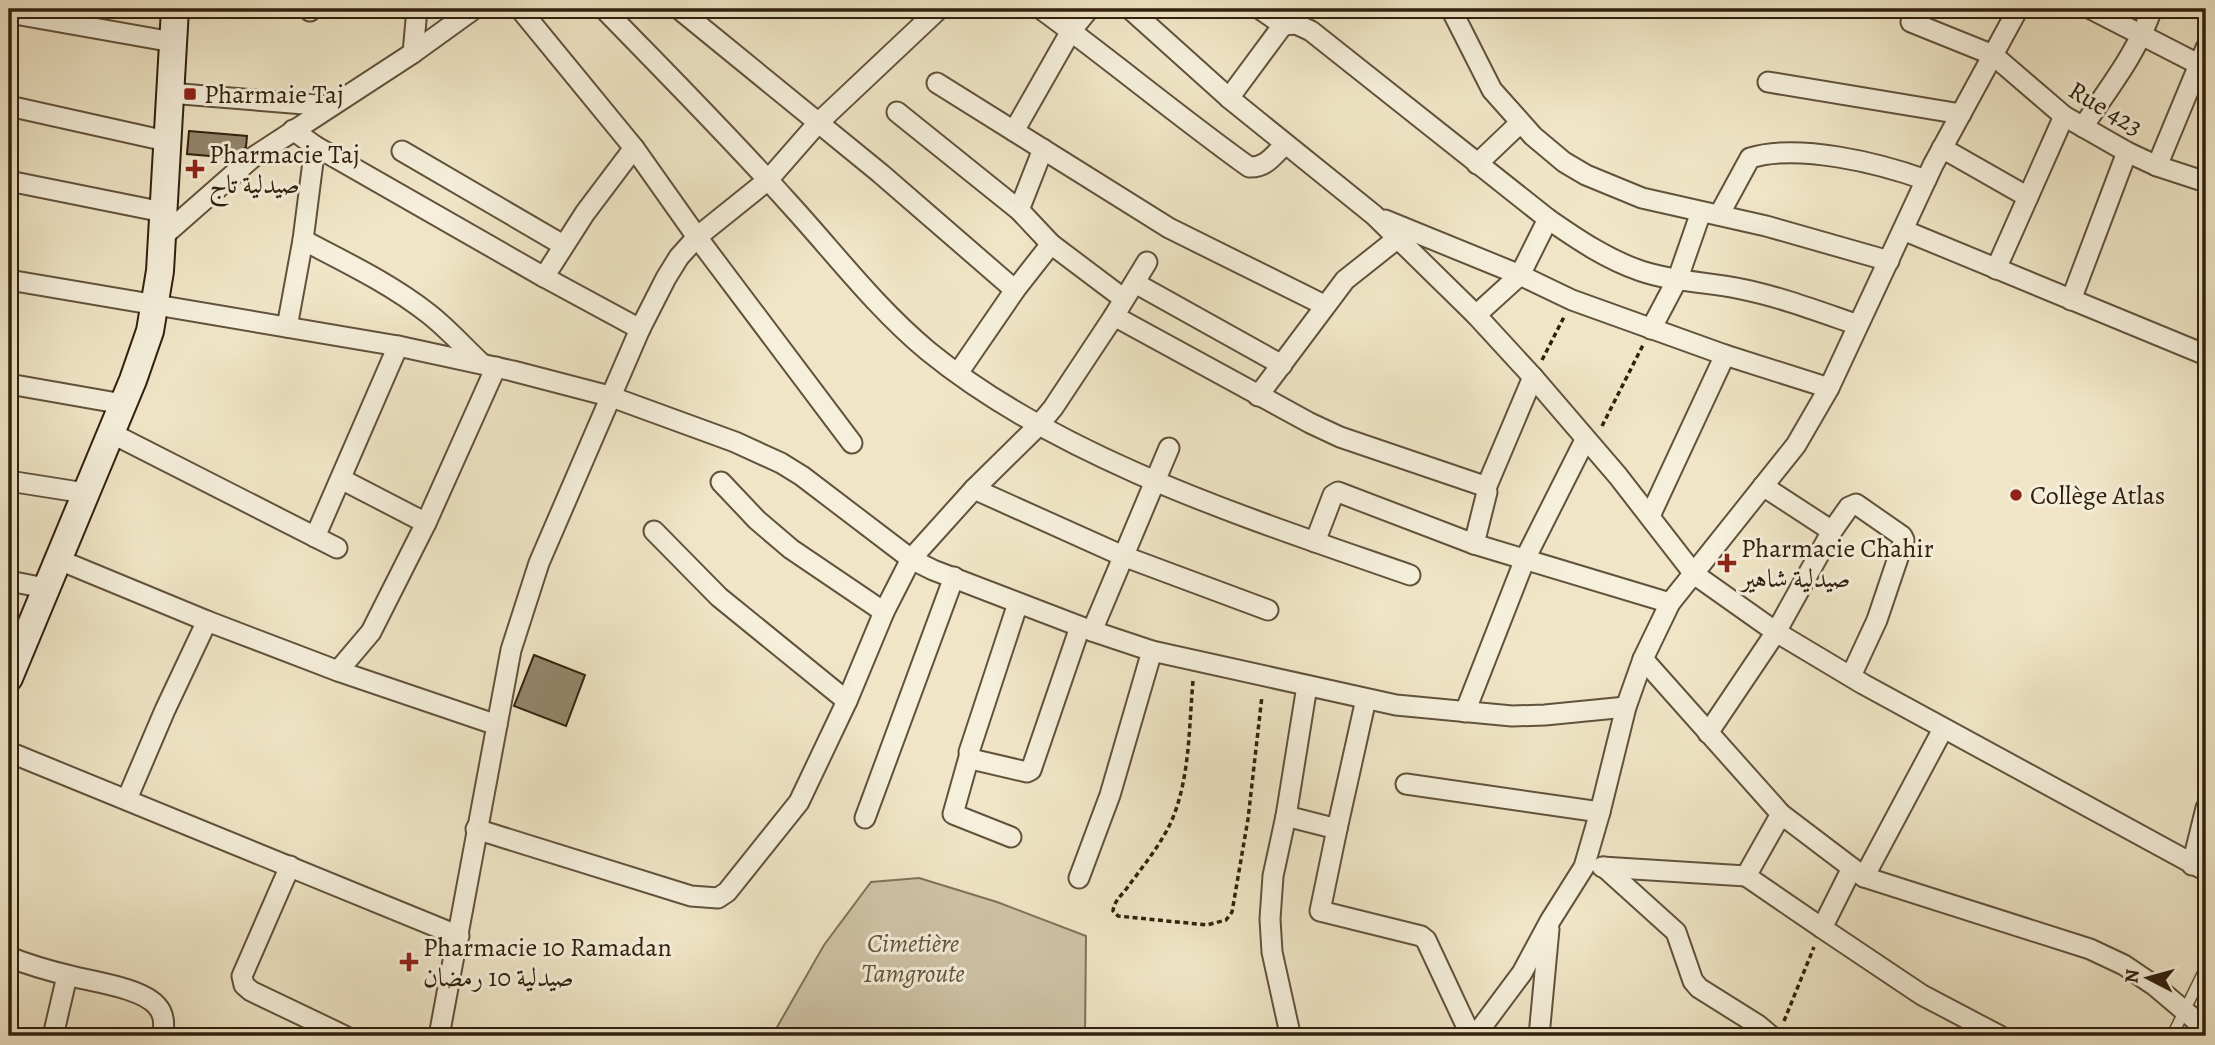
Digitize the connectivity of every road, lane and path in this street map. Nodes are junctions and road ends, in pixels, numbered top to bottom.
1 (175, 9) edge
2 (416, 9) edge
3 (474, 9) edge
4 (520, 9) edge
5 (604, 9) edge
6 (679, 9) edge
7 (939, 9) edge
8 (1041, 9) edge
9 (1088, 9) edge
10 (1130, 9) edge
11 (1260, 9) edge
12 (1451, 9) edge
13 (2018, 9) edge
14 (2091, 9) edge
15 (2152, 9) edge
16 (10, 17) edge
17 (1297, 20) edge
18 (1911, 22) dead end
19 (1071, 31) junction
20 (2142, 37) junction
21 (173, 42) junction
22 (413, 53) junction
23 (1993, 55) junction
24 (2203, 57) edge
25 (1768, 82) dead end
26 (937, 83) dead end
27 (169, 93) junction
28 (1230, 99) junction
29 (9, 106) edge
30 (329, 106) junction
31 (897, 112) dead end
32 (1961, 114) junction
33 (2064, 116) junction
34 (1520, 122) junction
35 (817, 124) junction
36 (2083, 127) junction
37 (293, 130) junction
38 (1014, 131) junction
39 (166, 141) junction
40 (1285, 144) junction
41 (315, 146) junction
42 (634, 148) junction
43 (1942, 148) junction
44 (1043, 149) junction
45 (401, 151) dead end
46 (2127, 152) junction
47 (1477, 164) junction
48 (2157, 166) junction
49 (768, 180) junction
50 (1926, 180) junction
51 (9, 181) edge
52 (2206, 182) edge
53 (2028, 197) junction
54 (1019, 209) junction
55 (1710, 213) junction
56 (1374, 215) junction
57 (1548, 219) junction
58 (162, 225) junction
59 (1903, 230) junction
60 (697, 237) junction
61 (1398, 238) junction
62 (303, 240) junction
63 (1051, 244) junction
64 (563, 245) junction
65 (1889, 261) junction
66 (1147, 262) dead end
67 (1996, 269) junction
68 (1520, 275) junction
69 (544, 277) junction
70 (1678, 278) junction
71 (9, 280) edge
72 (1015, 290) junction
73 (1124, 299) junction
74 (1572, 300) junction
75 (2071, 300) junction
76 (1324, 305) junction
77 (156, 306) junction
78 (1476, 315) junction
79 (1858, 325) junction
80 (287, 327) junction
81 (1651, 329) junction
82 (640, 330) junction
83 (398, 346) junction
84 (1725, 355) junction
85 (2206, 355) edge
86 (488, 365) junction
87 (1282, 365) junction
88 (958, 373) junction
89 (1533, 377) junction
90 (9, 384) edge
91 (1829, 388) junction
92 (610, 396) junction
93 (1258, 396) junction
94 (123, 404) junction
95 (1038, 426) junction
96 (111, 433) junction
97 (852, 443) dead end
98 (1588, 443) junction
99 (1170, 448) dead end
100 (341, 479) junction
101 (9, 481) edge
102 (1156, 481) junction
103 (721, 482) dead end
104 (1763, 486) junction
105 (1486, 488) junction
106 (974, 489) junction
107 (85, 493) junction
108 (1650, 516) junction
109 (426, 523) junction
110 (654, 531) dead end
111 (1832, 531) junction
112 (315, 537) junction
113 (1315, 542) junction
114 (1474, 544) junction
115 (337, 548) dead end
116 (1123, 556) junction
117 (57, 559) junction
118 (911, 559) junction
119 (1525, 559) junction
120 (1694, 574) junction
121 (1410, 575) dead end
122 (954, 577) junction
123 (9, 581) edge
124 (45, 588) junction
125 (1018, 603) junction
126 (1670, 603) junction
127 (1268, 610) dead end
128 (884, 612) junction
129 (207, 621) junction
130 (1086, 629) junction
131 (1776, 632) junction
132 (1152, 650) junction
133 (1643, 659) junction
134 (1194, 660) junction
135 (338, 671) junction
136 (1851, 676) junction
137 (1265, 677) junction
138 (9, 678) edge
139 (1307, 686) junction
140 (1367, 699) junction
141 (847, 701) junction
142 (1626, 707) junction
143 (1465, 712) junction
144 (496, 725) junction
145 (1943, 729) junction
146 (1708, 733) junction
147 (9, 752) edge
148 (969, 757) junction
149 (1406, 784) dead end
150 (127, 799) junction
151 (2206, 808) edge
152 (1600, 813) junction
153 (1781, 814) junction
154 (1286, 816) junction
155 (865, 818) dead end
156 (476, 829) junction
157 (1336, 830) junction
158 (1011, 838) dead end
159 (290, 866) junction
160 (1594, 867) junction
161 (2199, 868) edge
162 (1858, 873) junction
163 (1746, 876) junction
164 (1079, 878) dead end
165 (1550, 921) junction
166 (1822, 928) junction
167 (459, 936) junction
168 (9, 957) edge
169 (2206, 967) edge
170 (67, 975) junction
171 (2183, 1012) junction
172 (1289, 1029) dead end
173 (2206, 1029) edge
174 (1777, 1030) edge
175 (53, 1036) edge
176 (163, 1036) edge
177 (345, 1036) edge
178 (439, 1036) edge
179 (1473, 1036) edge
180 (1539, 1036) edge
181 (2000, 1036) edge
182 (2172, 1036) edge

1 - 21 street
2 - 22 street
3 - 22 street
4 - 42 street
5 - 49 street
6 - 35 street
7 - 35 street
8 - 19 street
9 - 19 street
10 - 28 street
11 - 17 street
12 - 34 street
13 - 23 street
14 - 20 street
15 - 20 street
16 - 21 street
17 - 28 street
17 - 47 street
18 - 23 street, Rue 423
19 - 38 street
19 - 40 street
20 - 24 street
20 - 36 street
21 - 27 street
22 - 30 street
23 - 32 street
23 - 33 street, Rue 423
24 - 48 street
25 - 32 street
26 - 38 street
27 - 30 street
27 - 39 street
28 - 40 street
29 - 39 street
30 - 37 street
31 - 54 street
32 - 43 street
33 - 36 street, Rue 423
33 - 53 street
34 - 47 street
34 - 55 street
35 - 49 street
35 - 72 street
36 - 46 street, Rue 423
37 - 41 street
37 - 58 street
38 - 44 street
39 - 58 street
40 - 56 street
41 - 62 street
41 - 69 street
42 - 60 street
42 - 64 street
43 - 50 street
43 - 53 street
44 - 54 street
44 - 76 street
45 - 64 street
46 - 48 street, Rue 423
46 - 75 street
47 - 57 street
48 - 52 street, Rue 423
49 - 60 street
49 - 88 street
50 - 55 street
50 - 59 street
51 - 58 street
53 - 67 street
54 - 63 street
55 - 65 street
55 - 70 street
56 - 61 street
56 - 68 street
57 - 68 street
57 - 70 street
58 - 77 street
59 - 65 street
59 - 67 street
60 - 82 street
60 - 97 street
61 - 76 street
61 - 78 street
62 - 80 street
62 - 86 street
63 - 72 street
63 - 73 street
64 - 69 street
65 - 79 street
66 - 73 street
67 - 75 street
68 - 74 street
68 - 78 street
69 - 82 street
70 - 79 street
70 - 81 street
71 - 77 street
72 - 88 street
73 - 87 street
73 - 93 street
73 - 95 street
74 - 81 street
74 - 89 path
75 - 85 street
76 - 87 street
77 - 80 street
77 - 94 street
78 - 89 street
79 - 91 street
80 - 83 street
81 - 84 street
81 - 98 path
82 - 92 street
83 - 86 street
83 - 100 street
84 - 91 street
84 - 108 street
86 - 92 street
86 - 109 street
87 - 93 street
88 - 95 street
89 - 98 street
89 - 105 street
90 - 94 street
91 - 104 street
92 - 118 street
92 - 144 street
93 - 105 street
94 - 96 street
95 - 102 street
95 - 106 street
96 - 107 street
96 - 112 street
98 - 108 street
98 - 119 street
99 - 102 street
100 - 109 street
100 - 112 street
101 - 107 street
102 - 113 street
102 - 116 street
103 - 128 street
104 - 111 street
104 - 120 street
105 - 114 street
106 - 116 street
106 - 118 street
107 - 117 street
108 - 120 street
109 - 135 street
110 - 141 street
111 - 131 street
111 - 136 street
112 - 115 street
113 - 114 street
113 - 121 street
114 - 119 street
116 - 127 street
116 - 130 street
117 - 124 street
117 - 129 street
118 - 122 street
118 - 128 street
119 - 126 street
119 - 143 street
120 - 126 street
120 - 131 street
122 - 125 street
122 - 155 street
123 - 124 street
124 - 138 street
125 - 130 street
125 - 148 street
126 - 133 street
128 - 141 street
129 - 135 street
129 - 150 street
130 - 132 street
130 - 148 street
131 - 136 street
131 - 146 street
132 - 134 street
132 - 164 street
133 - 142 street
133 - 146 street
134 - 137 street
134 - 137 path
135 - 144 street
136 - 145 street
137 - 139 street
139 - 140 street
139 - 154 street
140 - 143 street
140 - 157 street
141 - 156 street
142 - 143 street
142 - 152 street
144 - 156 street
145 - 161 street
145 - 162 street
146 - 153 street
147 - 150 street
148 - 158 street
149 - 152 street
150 - 159 street
151 - 161 street
152 - 160 street
153 - 162 street
153 - 163 street
154 - 157 street
154 - 172 street
156 - 167 street
157 - 179 street
159 - 167 street
159 - 177 street
160 - 163 street
160 - 165 street
160 - 174 street
162 - 166 street
162 - 171 street
163 - 166 street
165 - 179 street
165 - 180 street
166 - 174 path
166 - 181 street
167 - 178 street
168 - 170 street
169 - 171 lane
170 - 175 street
170 - 176 street
171 - 173 street
171 - 182 lane

